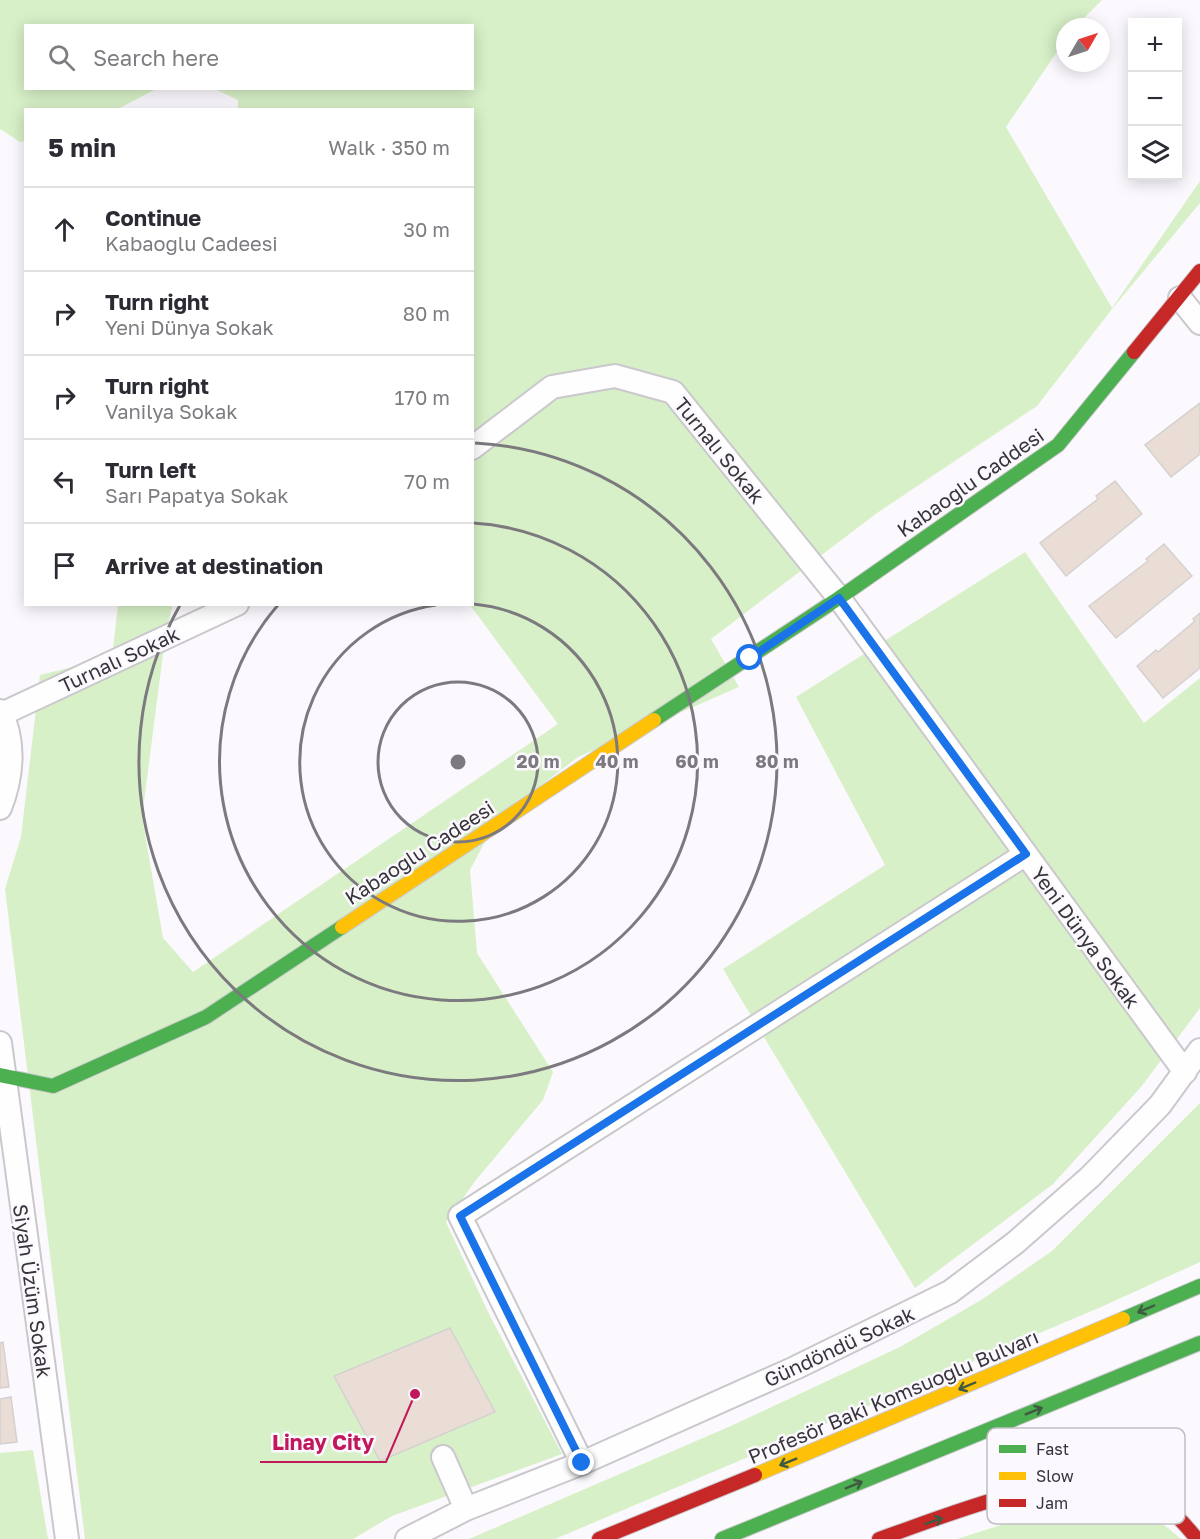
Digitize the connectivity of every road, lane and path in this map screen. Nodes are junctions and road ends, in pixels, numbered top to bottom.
1 (1200, 271) edge
2 (1180, 298) junction
3 (1200, 323) edge
4 (474, 446) edge
5 (839, 598) junction
6 (233, 606) edge
7 (1, 712) edge
8 (0, 808) edge
9 (1026, 854) junction
10 (0, 1043) edge
11 (1200, 1050) edge
12 (1185, 1072) junction
13 (2, 1076) edge
14 (1200, 1286) edge
15 (1200, 1343) edge
16 (993, 1428) edge
17 (987, 1430) edge
18 (443, 1456) dead end
19 (582, 1463) junction
20 (987, 1504) edge
21 (466, 1509) junction
22 (1184, 1524) edge
23 (67, 1539) edge
24 (407, 1539) edge
25 (599, 1539) edge
26 (722, 1539) edge
27 (879, 1539) edge
28 (1197, 1539) edge

1 - 2 main road, Kabaoğlu Caddesi
2 - 3 street
2 - 5 main road, Kabaoğlu Caddesi
4 - 5 street, Turnalı Sokak
5 - 9 street, Yeni Dünya Sokak
5 - 13 main road, Kabaoğlu Cadeesi
6 - 7 street, Turnalı Sokak
7 - 8 street
9 - 12 street, Yeni Dünya Sokak
9 - 19 street
10 - 13 street, Siyah Üzüm Sokak
11 - 12 street, Gündöndü Sokak
12 - 19 street, Gündöndü Sokak
13 - 23 street, Siyah Üzüm Sokak
14 -> 25 main road, Profesör Baki Komsuoğlu Bulvarı
16 -> 15 main road
26 -> 17 main road
18 - 21 street
19 - 21 street, Gündöndü Sokak
27 -> 20 main road
21 - 24 street, Gündöndü Sokak
22 -> 28 main road

